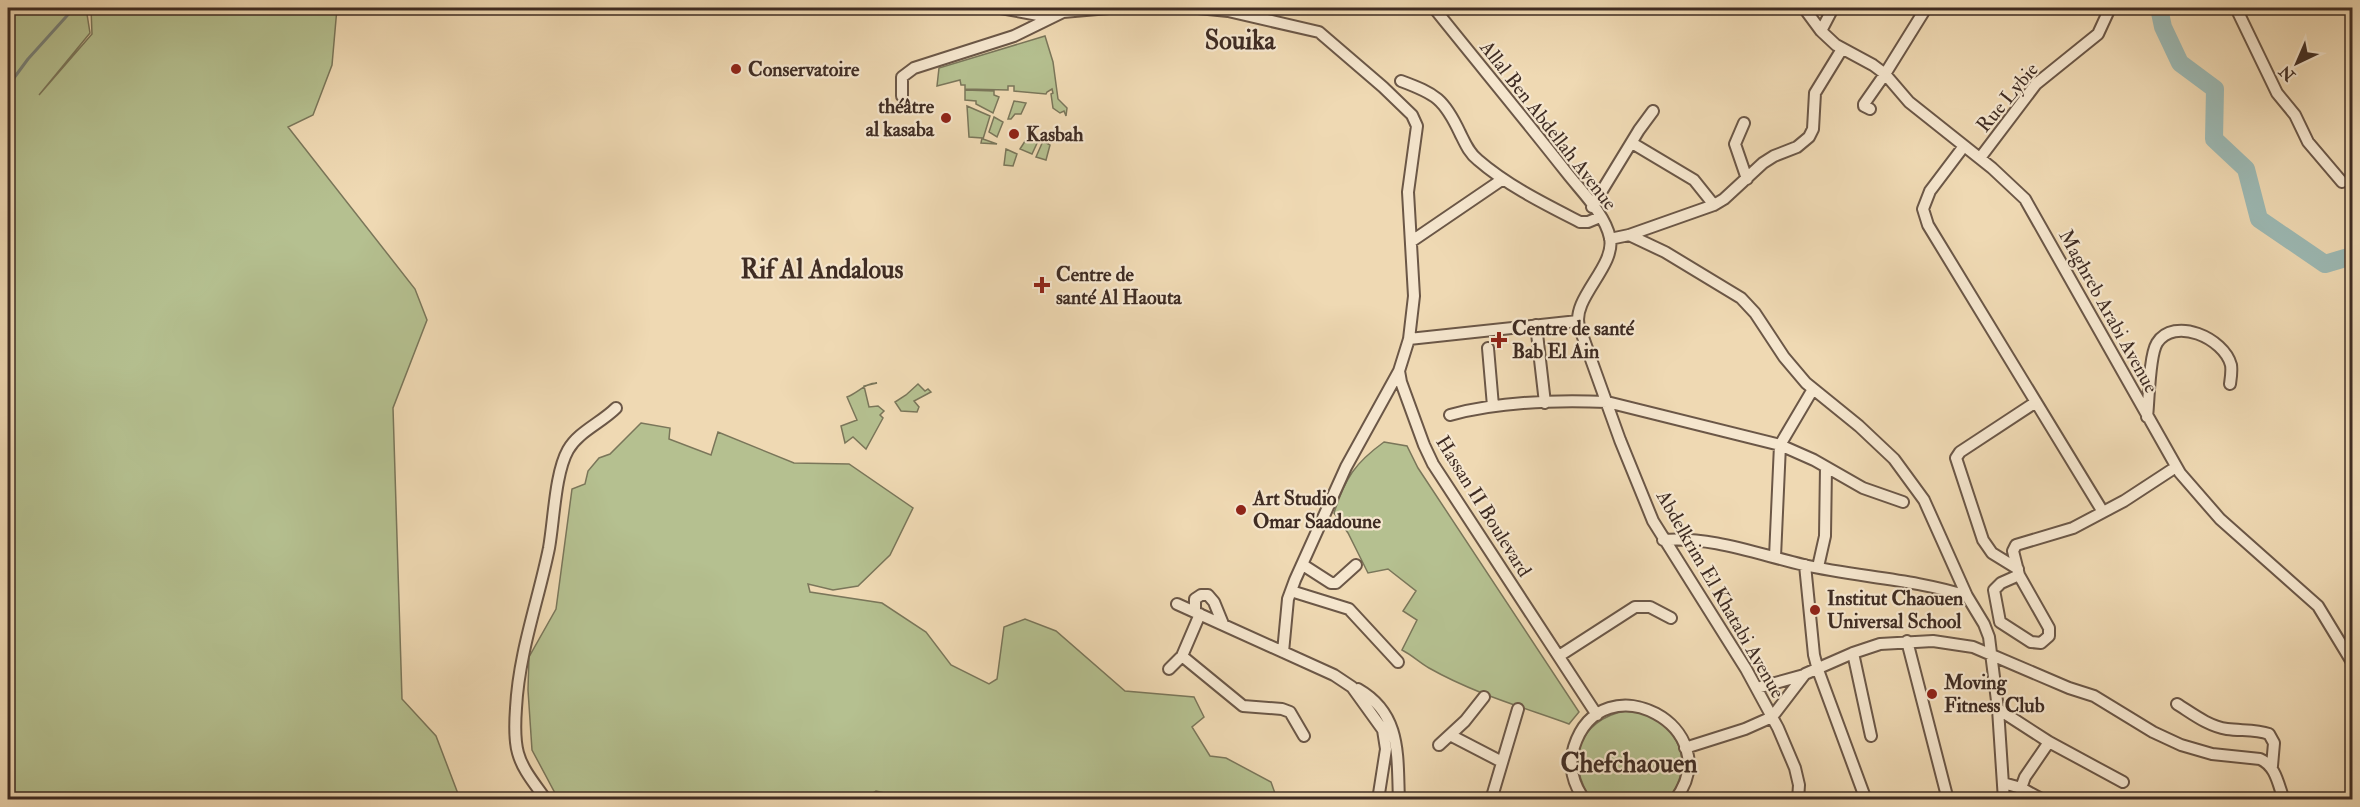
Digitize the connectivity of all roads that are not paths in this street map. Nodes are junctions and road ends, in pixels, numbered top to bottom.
1 (1001, 8) edge
2 (1108, 8) edge
3 (1198, 8) edge
4 (1221, 8) edge
5 (1434, 8) edge
6 (1804, 8) edge
7 (1833, 8) edge
8 (1926, 8) edge
9 (2110, 8) edge
10 (2236, 8) edge
11 (1050, 17) junction
12 (1821, 31) junction
13 (1842, 49) junction
14 (1885, 74) junction
15 (1401, 81) dead end
16 (902, 96) dead end
17 (1870, 109) dead end
18 (1653, 111) dead end
19 (1744, 123) dead end
20 (1632, 143) junction
21 (1964, 146) junction
22 (1980, 158) junction
23 (1503, 179) junction
24 (1747, 179) junction
25 (2342, 182) dead end
26 (1714, 205) junction
27 (1592, 207) junction
28 (1600, 217) junction
29 (1629, 235) junction
30 (1610, 239) junction
31 (1412, 241) junction
32 (1578, 321) junction
33 (1536, 325) junction
34 (1409, 339) junction
35 (1488, 348) dead end
36 (1399, 371) junction
37 (2230, 384) dead end
38 (1813, 389) junction
39 (1607, 402) junction
40 (2036, 402) junction
41 (1545, 404) junction
42 (1493, 406) junction
43 (616, 408) dead end
44 (1450, 415) dead end
45 (2147, 418) junction
46 (1780, 445) junction
47 (2176, 466) junction
48 (1826, 467) junction
49 (1903, 502) dead end
50 (2103, 512) junction
51 (1663, 540) junction
52 (1775, 557) junction
53 (1303, 565) junction
54 (1356, 565) dead end
55 (1805, 565) junction
56 (1818, 567) junction
57 (2018, 572) junction
58 (1291, 591) junction
59 (1967, 596) junction
60 (1177, 604) dead end
61 (1198, 613) junction
62 (1671, 618) dead end
63 (1223, 624) junction
64 (1907, 641) junction
65 (1283, 652) junction
66 (1852, 653) junction
67 (1182, 656) junction
68 (1559, 656) junction
69 (1991, 656) junction
70 (1398, 662) dead end
71 (2352, 662) edge
72 (1168, 669) dead end
73 (1818, 670) junction
74 (1805, 674) junction
75 (1352, 687) junction
76 (1757, 688) junction
77 (1484, 697) dead end
78 (2177, 704) dead end
79 (1518, 709) dead end
80 (1998, 709) junction
81 (1597, 715) junction
82 (1772, 717) junction
83 (1449, 735) junction
84 (1304, 736) dead end
85 (1871, 736) dead end
86 (2049, 742) junction
87 (1438, 746) dead end
88 (1685, 748) junction
89 (1502, 762) junction
90 (2272, 766) junction
91 (2123, 782) dead end
92 (2003, 783) junction
93 (2021, 788) junction
94 (546, 800) edge
95 (1378, 800) edge
96 (1399, 800) edge
97 (1491, 800) edge
98 (1584, 800) edge
99 (1675, 800) edge
100 (1798, 800) edge
101 (1866, 800) edge
102 (1948, 800) edge
103 (2004, 800) edge
104 (2043, 800) edge
105 (2284, 800) edge

1 - 11 street
2 - 11 street
3 - 4 street
4 - 31 street
5 - 27 street, Allal Ben Abdellah Avenue
6 - 12 street, Maghreb Arabi Avenue
7 - 12 street
8 - 14 street
9 - 22 street, Rue Lybie
10 - 25 street
11 - 16 street
12 - 13 street, Maghreb Arabi Avenue
13 - 14 street, Maghreb Arabi Avenue
13 - 24 street
14 - 17 street
14 - 21 street, Maghreb Arabi Avenue
15 - 23 street
18 - 20 street
19 - 24 street
20 - 26 street
20 - 27 street
21 - 22 street, Maghreb Arabi Avenue
21 - 40 street
22 - 45 street, Maghreb Arabi Avenue
23 - 28 street
23 - 31 street
24 - 26 street
26 - 29 street
27 - 28 street, Allal Ben Abdellah Avenue
28 - 30 street, Allal Ben Abdellah Avenue
29 - 30 street
29 - 38 street
30 - 32 street
31 - 34 street
32 - 33 street
32 - 39 street, Abdelkrim El Khatabi Avenue
33 - 34 street
33 - 41 street
34 - 36 street
35 - 42 street
36 - 53 street
36 - 68 street, Hassan II Boulevard
37 - 45 street
38 - 46 street
38 - 59 street
39 - 41 street
39 - 46 street
39 - 51 street, Abdelkrim El Khatabi Avenue
40 - 50 street
40 - 57 street
41 - 42 street
42 - 44 street
43 - 94 street
45 - 47 street, Maghreb Arabi Avenue
46 - 48 street
46 - 52 street
47 - 50 street
47 - 71 street, Maghreb Arabi Avenue
48 - 49 street
48 - 56 street
50 - 57 street
51 - 52 street
51 - 76 street, Abdelkrim El Khatabi Avenue
52 - 55 street
53 - 54 street
53 - 58 street
55 - 56 street
55 - 73 street
56 - 59 street
57 - 57 street
58 - 65 street
58 - 70 street
59 - 69 street
60 - 61 street
61 - 63 street
61 - 63 street
61 - 67 street
62 - 68 street
63 - 65 street
64 - 66 street
64 - 69 street
64 - 102 street
65 - 75 street
66 - 73 street
66 - 85 street
67 - 72 street
67 - 84 street
68 - 81 street, Hassan II Boulevard
69 - 80 street
69 - 90 street
73 - 74 street
73 - 101 street
74 - 76 street
74 - 82 street
75 - 95 street
75 - 96 street
76 - 82 street, Abdelkrim El Khatabi Avenue
77 - 83 street
78 - 90 street
79 - 89 street
80 - 86 street
80 - 92 street
81 - 88 street
81 - 98 street
82 - 88 street
82 - 100 street, Abdelkrim El Khatabi Avenue
83 - 87 street
83 - 89 street
86 - 91 street
86 - 93 street
88 - 99 street
89 - 97 street
90 - 105 street
92 - 93 street
92 - 103 street
93 - 104 street

